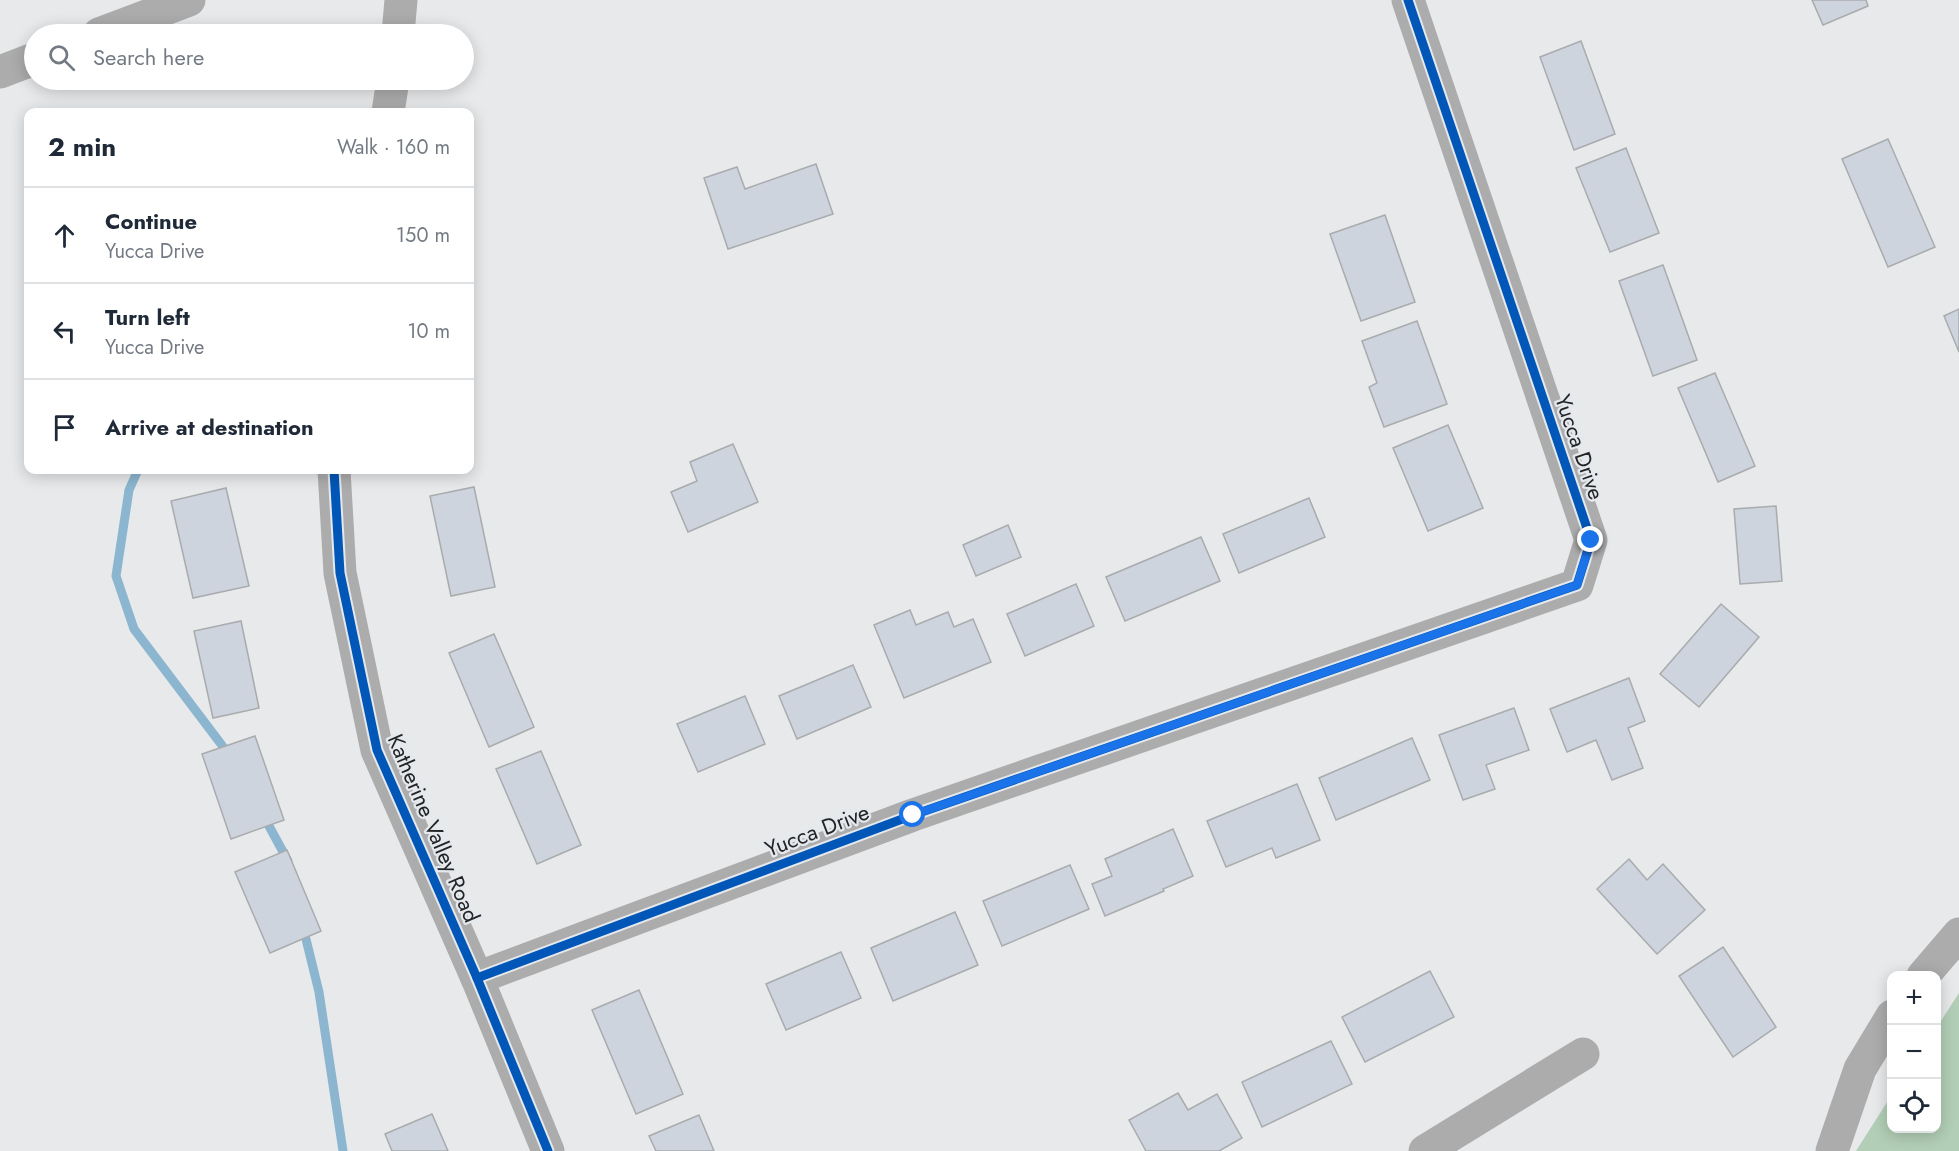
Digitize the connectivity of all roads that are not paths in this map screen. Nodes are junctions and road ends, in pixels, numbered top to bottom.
1 (189, 0) edge
2 (401, 0) edge
3 (1408, 0) edge
4 (125, 24) edge
5 (399, 24) edge
6 (24, 63) edge
7 (0, 72) edge
8 (391, 90) edge
9 (389, 108) edge
10 (334, 474) edge
11 (1959, 934) edge
12 (1927, 971) edge
13 (477, 978) junction
14 (1887, 1024) edge
15 (1582, 1054) dead end
16 (548, 1151) edge
17 (1425, 1151) edge
18 (1832, 1151) edge

1 - 4 street
2 - 5 street
3 - 13 street, Yucca Drive
6 - 7 street
8 - 9 street
10 - 13 street, Katherine Valley Road
11 - 12 street
13 - 16 street, Katherine Valley Road
14 - 18 street
15 - 17 street

